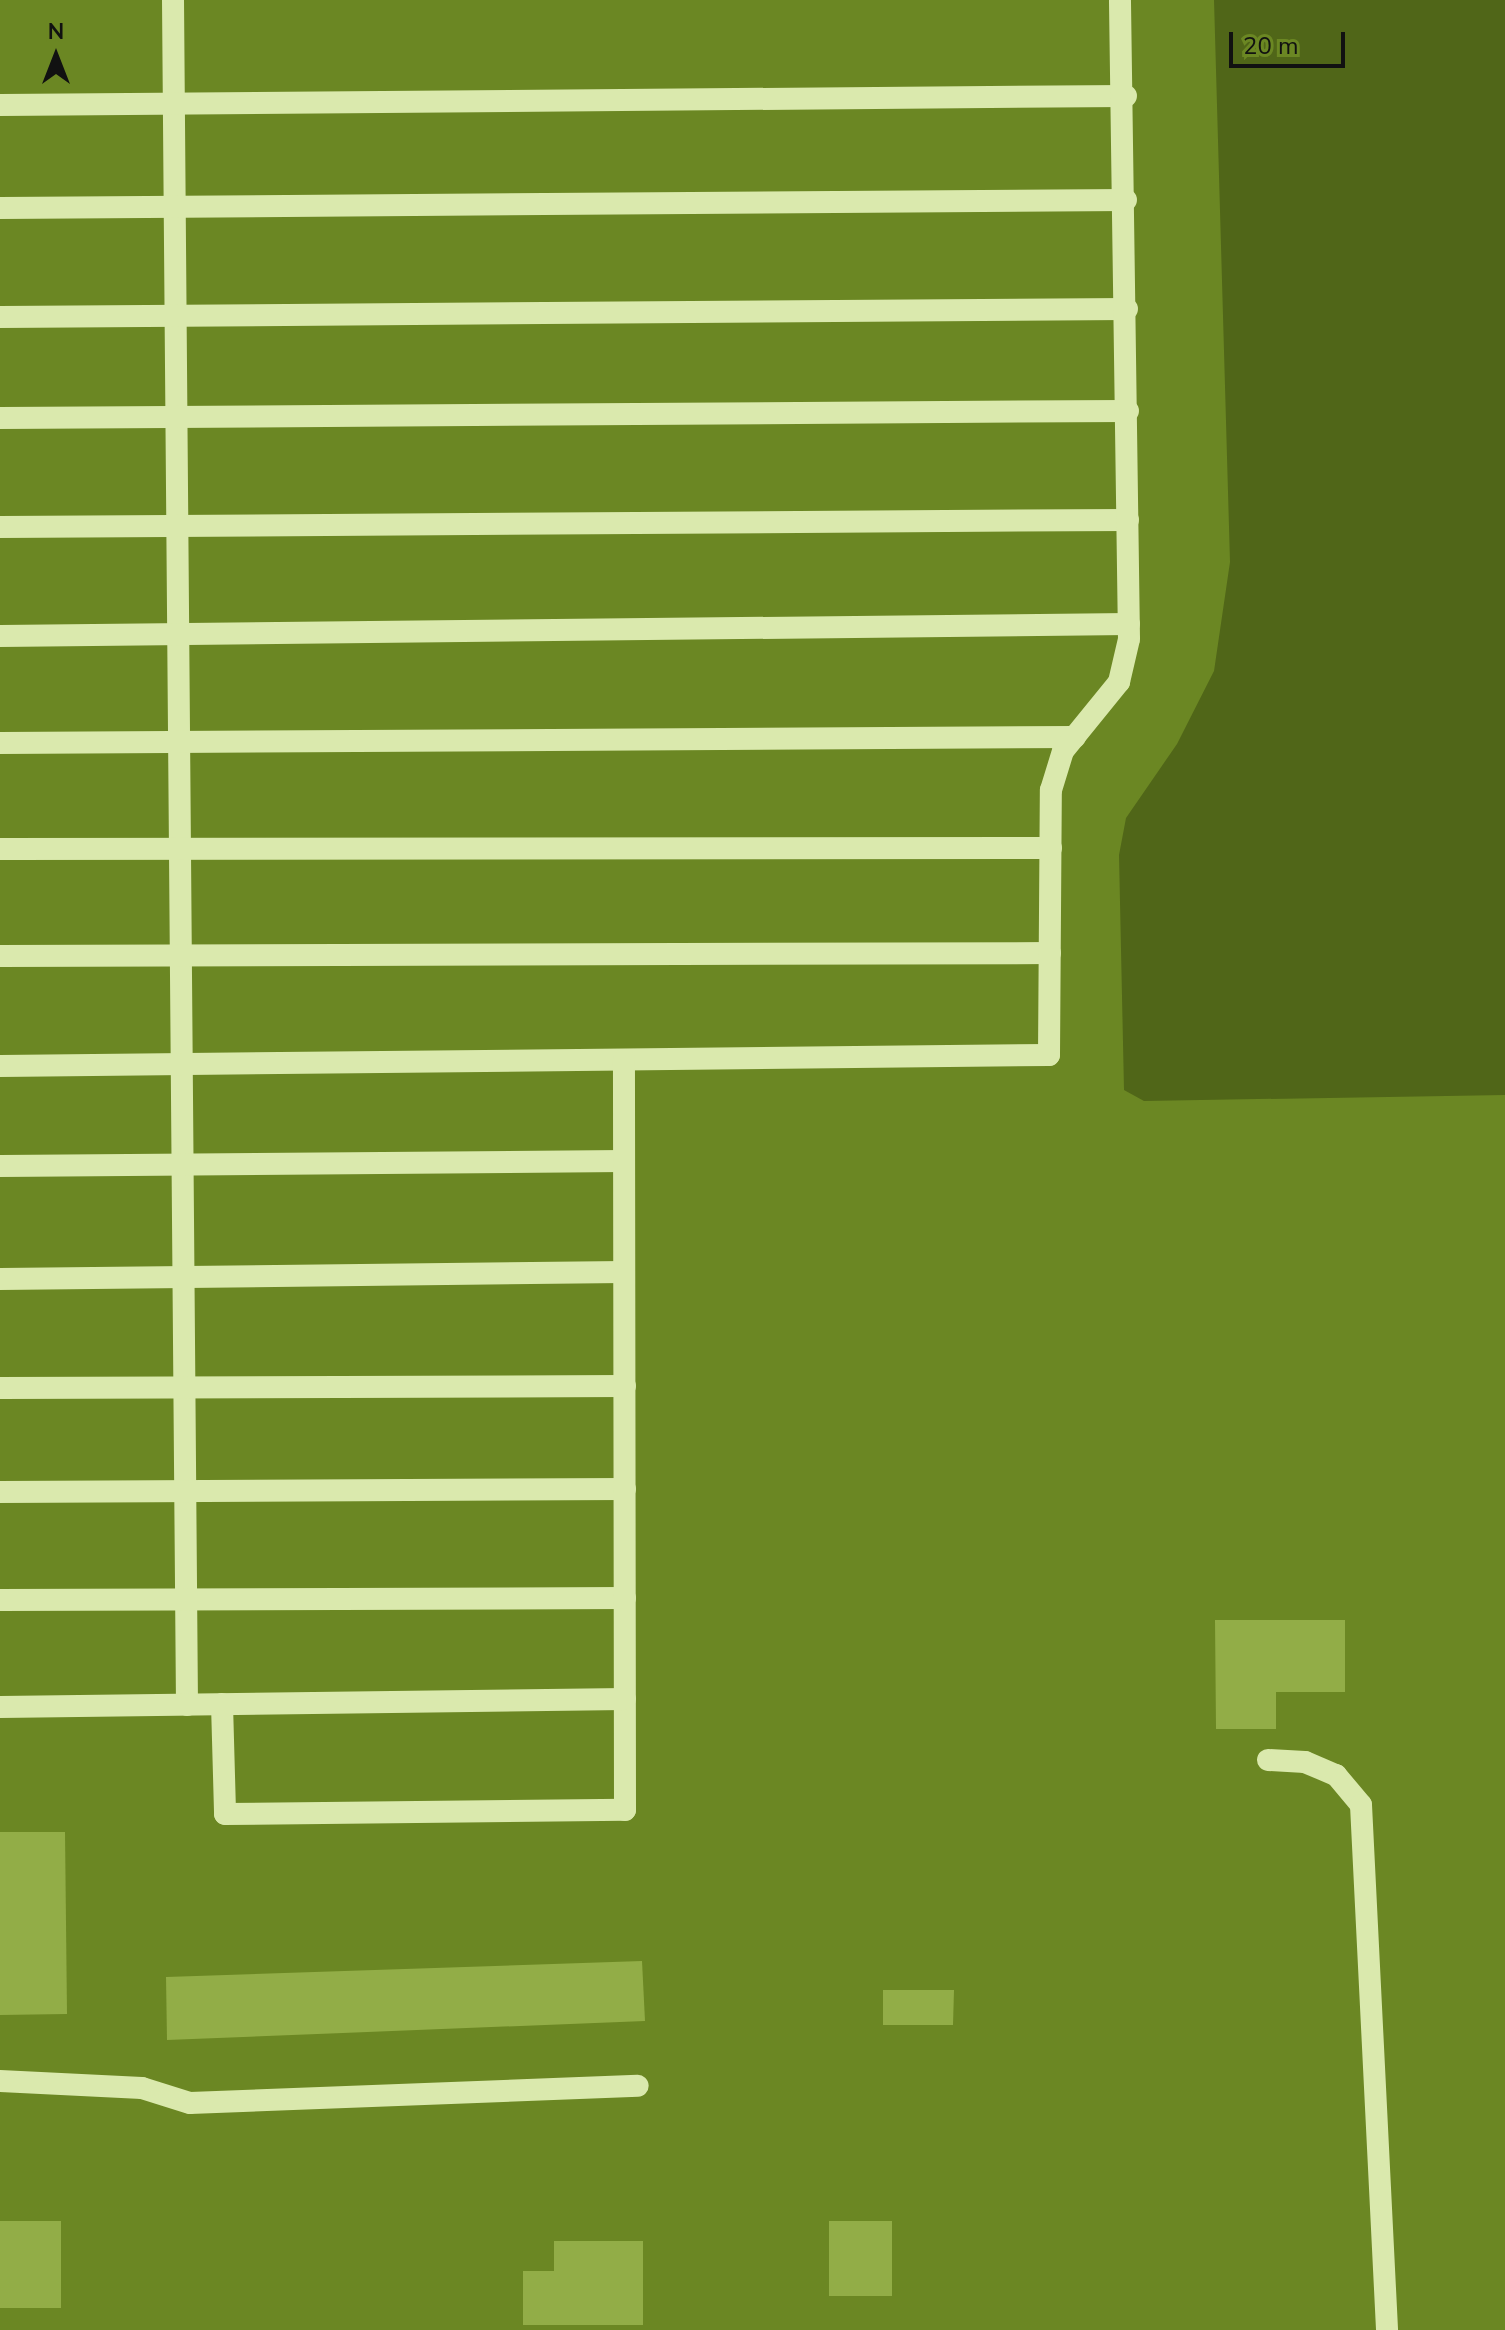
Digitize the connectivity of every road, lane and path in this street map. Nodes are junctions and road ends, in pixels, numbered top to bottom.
1 (173, 0) edge
2 (1120, 0) edge
3 (1126, 96) junction
4 (174, 103) junction
5 (0, 105) edge
6 (1126, 200) junction
7 (175, 206) junction
8 (0, 208) edge
9 (1127, 309) junction
10 (176, 315) junction
11 (0, 317) edge
12 (1128, 411) junction
13 (176, 416) junction
14 (0, 418) edge
15 (1128, 520) junction
16 (178, 525) junction
17 (0, 527) edge
18 (1129, 624) junction
19 (178, 634) junction
20 (0, 636) edge
21 (1075, 737) junction
22 (179, 741) junction
23 (0, 743) edge
24 (1051, 848) junction
25 (0, 849) edge
26 (180, 849) junction
27 (1050, 953) junction
28 (0, 956) edge
29 (181, 956) junction
30 (624, 1060) junction
31 (182, 1064) junction
32 (0, 1066) edge
33 (624, 1161) junction
34 (182, 1165) junction
35 (0, 1166) edge
36 (624, 1272) junction
37 (183, 1277) junction
38 (0, 1279) edge
39 (625, 1386) junction
40 (0, 1388) edge
41 (184, 1388) junction
42 (625, 1489) junction
43 (185, 1491) junction
44 (0, 1492) edge
45 (625, 1598) junction
46 (186, 1599) junction
47 (0, 1600) edge
48 (625, 1699) junction
49 (222, 1704) junction
50 (187, 1705) junction
51 (0, 1707) edge
52 (1268, 1760) dead end
53 (0, 2081) edge
54 (638, 2086) dead end
55 (1387, 2330) edge

1 - 4 lane
2 - 3 lane
3 - 4 lane
3 - 6 lane
4 - 5 lane
4 - 7 lane
6 - 7 lane
6 - 9 lane
7 - 8 lane
7 - 10 lane
9 - 10 lane
9 - 12 lane
10 - 11 lane
10 - 13 lane
12 - 13 lane
12 - 15 lane
13 - 14 lane
13 - 16 lane
15 - 16 lane
15 - 18 lane
16 - 17 lane
16 - 19 lane
18 - 19 lane
18 - 21 lane
19 - 20 lane
19 - 22 lane
21 - 22 lane
21 - 24 lane
22 - 23 lane
22 - 26 lane
24 - 26 lane
24 - 27 lane
25 - 26 lane
26 - 29 lane
27 - 29 lane
27 - 30 lane
28 - 29 lane
29 - 31 lane
30 - 31 lane
30 - 33 lane
31 - 32 lane
31 - 34 lane
33 - 34 lane
33 - 36 lane
34 - 35 lane
34 - 37 lane
36 - 37 lane
36 - 39 lane
37 - 38 lane
37 - 41 lane
39 - 41 lane
39 - 42 lane
40 - 41 lane
41 - 43 lane
42 - 43 lane
42 - 45 lane
43 - 44 lane
43 - 46 lane
45 - 46 lane
45 - 48 lane
46 - 47 lane
46 - 50 lane
48 - 49 lane
48 - 49 lane
49 - 50 lane
50 - 51 lane
52 - 55 lane
53 - 54 lane

